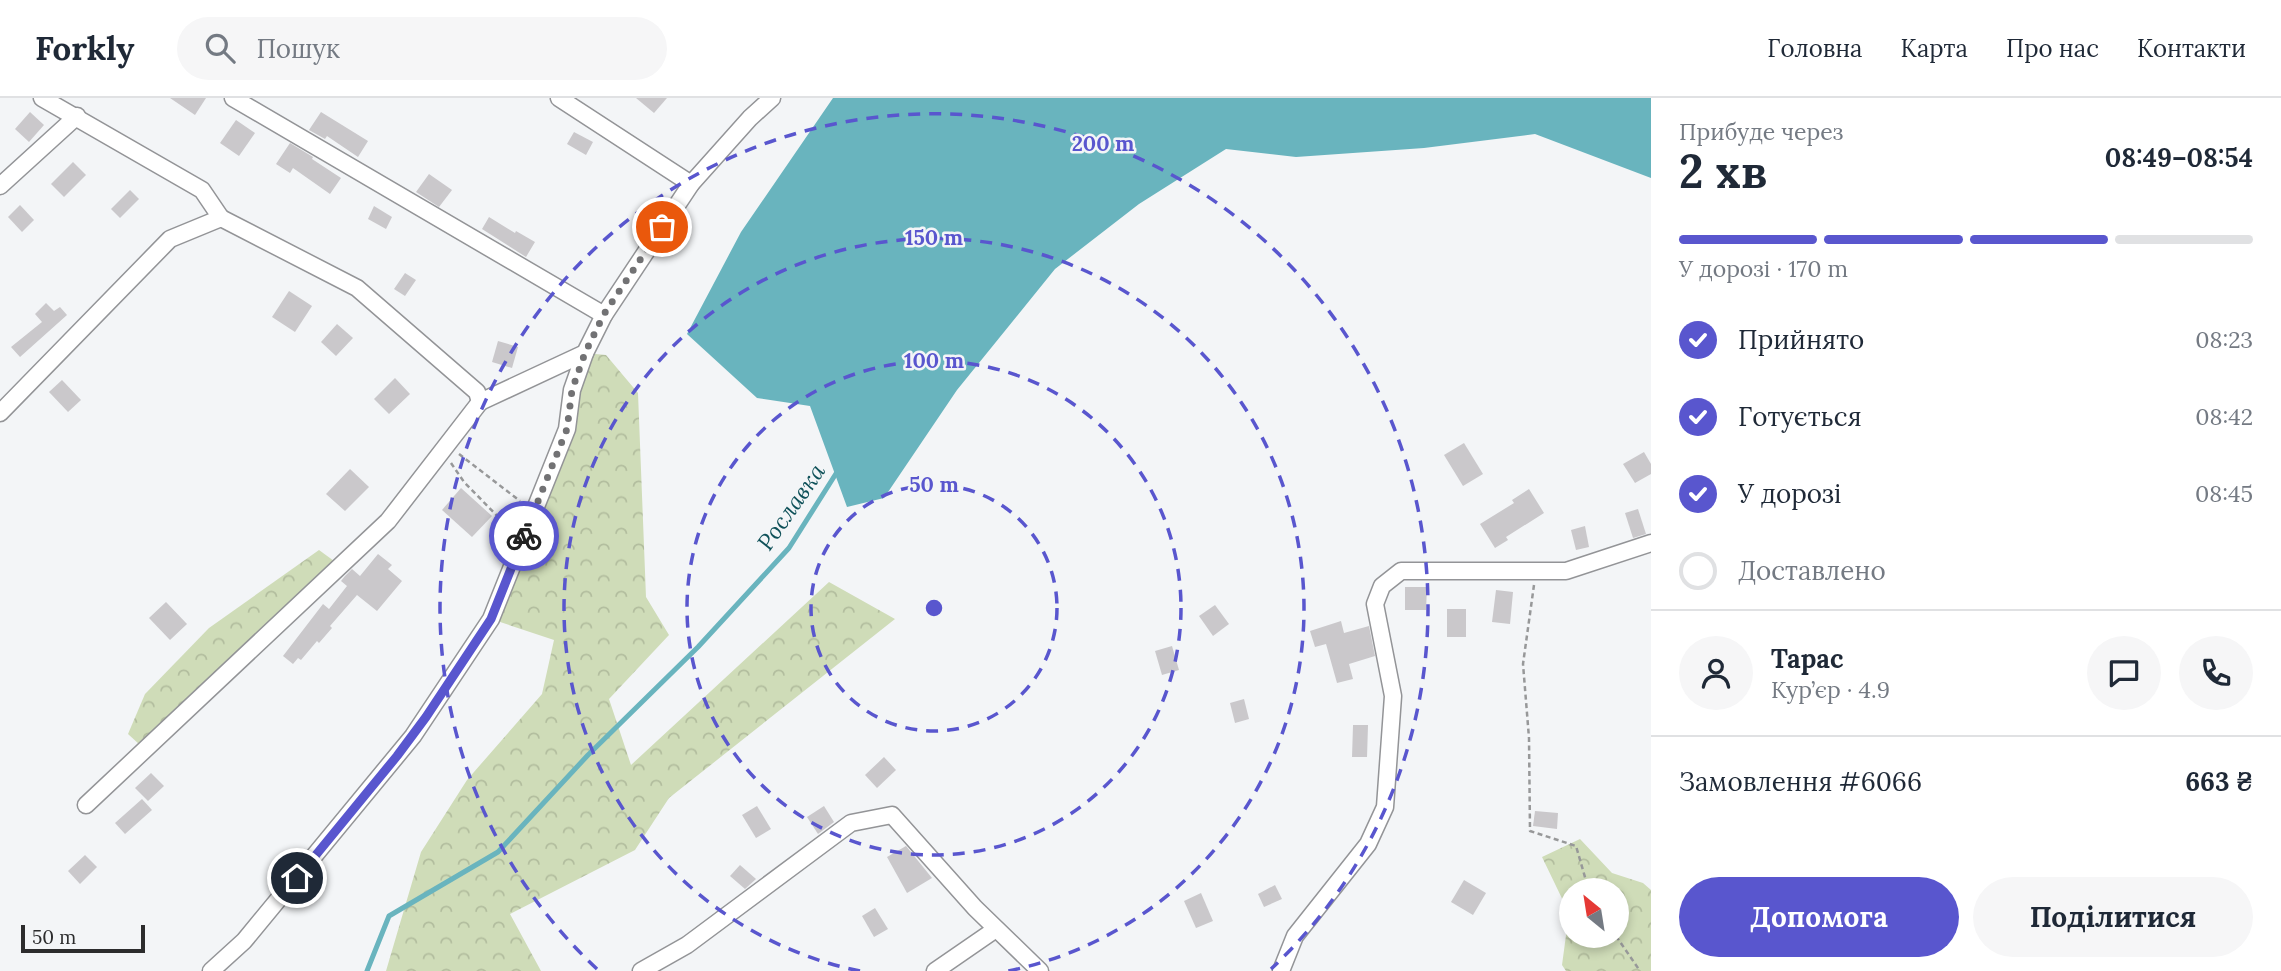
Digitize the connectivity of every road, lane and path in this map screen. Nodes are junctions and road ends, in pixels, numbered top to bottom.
1 (42, 98) edge
2 (233, 98) edge
3 (559, 98) edge
4 (772, 98) edge
5 (77, 116) junction
6 (691, 184) junction
7 (0, 186) edge
8 (221, 218) junction
9 (604, 314) junction
10 (585, 353) junction
11 (480, 402) junction
12 (0, 413) edge
13 (446, 448) junction
14 (534, 512) junction
15 (522, 541) junction
16 (1651, 543) edge
17 (1535, 571) junction
18 (86, 805) dead end
19 (1585, 878) edge
20 (996, 929) junction
21 (1624, 948) edge
22 (211, 971) edge
23 (641, 971) edge
24 (936, 971) edge
25 (1040, 971) edge
26 (1281, 971) edge
27 (1640, 971) edge

1 - 5 street
2 - 9 street
3 - 6 street
4 - 6 street
5 - 7 street
5 - 8 street
6 - 9 street
8 - 11 street
8 - 12 street
9 - 10 street
10 - 11 street
10 - 14 street
11 - 13 street
13 - 14 path
13 - 15 path
13 - 18 street
14 - 15 street
15 - 22 street
16 - 17 street
17 - 19 path
17 - 26 street
20 - 23 street
20 - 24 street
20 - 25 street
21 - 27 path

